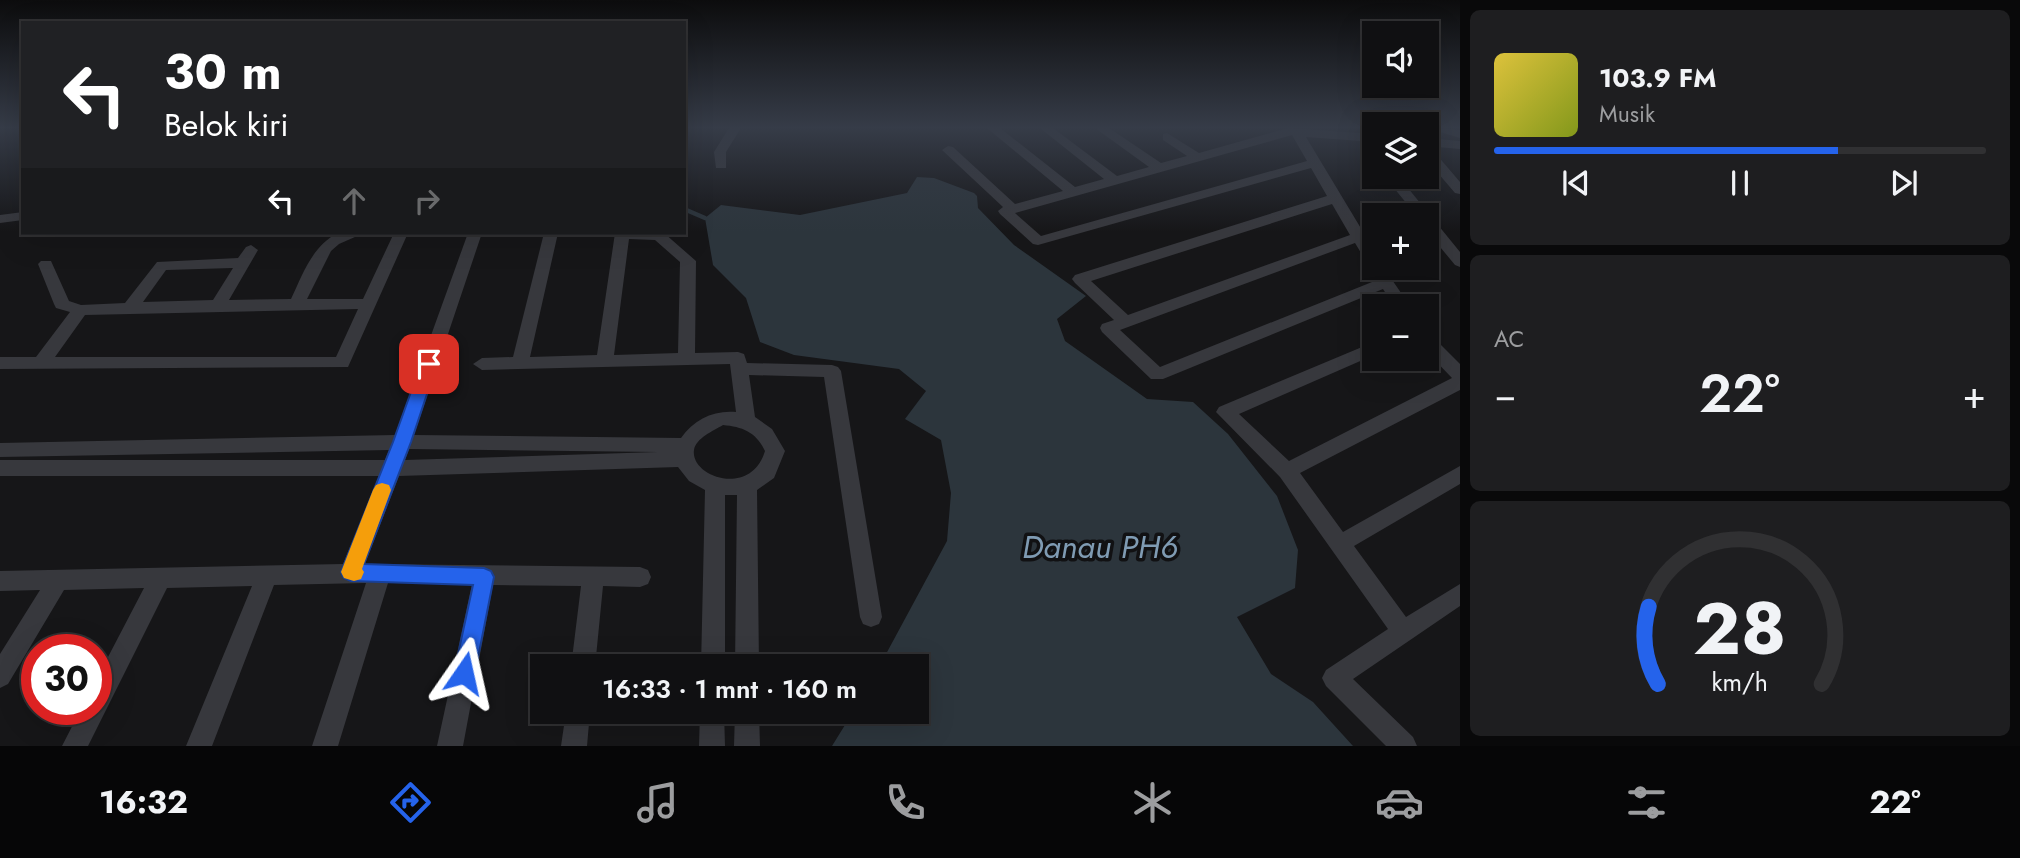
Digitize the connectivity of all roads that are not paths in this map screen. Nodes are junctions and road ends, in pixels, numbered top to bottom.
1 (962, 163) edge
2 (1037, 163) edge
3 (1091, 163) edge
4 (1150, 163) edge
5 (1180, 163) edge
6 (1315, 163) joint
7 (1439, 166) edge
8 (1159, 169) junction
9 (1115, 181) junction
10 (1402, 189) edge
11 (1460, 190) edge
12 (1073, 192) junction
13 (1336, 198) junction
14 (1413, 203) edge
15 (1013, 209) junction
16 (21, 216) edge
17 (0, 219) edge
18 (346, 235) edge
19 (400, 235) edge
20 (474, 235) edge
21 (551, 235) edge
22 (622, 235) edge
23 (647, 235) edge
24 (1439, 236) edge
25 (1357, 237) junction
26 (1362, 245) edge
27 (1460, 262) edge
28 (46, 264) dead end
29 (1370, 280) edge
30 (297, 303) junction
31 (367, 304) junction
32 (218, 305) junction
33 (130, 308) junction
34 (80, 310) junction
35 (1126, 322) junction
36 (1362, 353) edge
37 (686, 358) junction
38 (605, 360) junction
39 (1451, 360) edge
40 (43, 362) junction
41 (0, 363) edge
42 (482, 364) dead end
43 (520, 364) junction
44 (742, 369) junction
45 (1460, 375) edge
46 (1460, 382) edge
47 (746, 419) junction
48 (402, 442) junction
49 (0, 450) edge
50 (684, 452) junction
51 (0, 468) edge
52 (391, 468) junction
53 (1287, 471) junction
54 (1460, 474) edge
55 (747, 486) junction
56 (715, 487) junction
57 (1340, 544) junction
58 (351, 572) junction
59 (380, 573) junction
60 (267, 576) junction
61 (484, 577) junction
62 (593, 577) junction
63 (640, 577) dead end
64 (162, 578) junction
65 (58, 580) junction
66 (0, 581) edge
67 (1460, 594) edge
68 (871, 617) dead end
69 (1404, 632) junction
70 (584, 654) edge
71 (713, 654) edge
72 (747, 654) edge
73 (112, 674) edge
74 (0, 676) edge
75 (577, 724) edge
76 (712, 724) edge
77 (747, 724) edge
78 (86, 725) edge
79 (75, 746) edge
80 (199, 746) edge
81 (325, 746) edge
82 (450, 746) edge
83 (574, 746) edge
84 (712, 746) edge
85 (747, 746) edge
86 (1405, 746) edge

1 - 15 street
2 - 12 street
3 - 9 street
4 - 8 street
5 - 8 street
6 - 13 street
6 - 15 street
7 - 11 street
8 - 9 street
9 - 12 street
10 - 14 street
12 - 15 street
13 - 25 street
13 - 35 street
16 - 17 street
18 - 30 street
19 - 31 street
20 - 48 street
21 - 43 street
22 - 38 street
23 - 37 street
24 - 27 street
25 - 26 street
25 - 35 street
28 - 34 street
29 - 35 street
30 - 31 street
30 - 32 street
31 - 40 street
32 - 33 street
32 - 33 street
33 - 34 street
34 - 40 street
36 - 53 street
37 - 38 street
37 - 44 street
38 - 43 street
39 - 45 street
40 - 41 street
42 - 43 street
44 - 47 street
44 - 68 street
46 - 53 street
47 - 50 street
47 - 55 street
48 - 49 street
48 - 50 street
48 - 52 street
50 - 52 street
50 - 56 street
51 - 52 street
52 - 58 street
53 - 57 street
54 - 57 street
55 - 56 street
55 - 72 street
56 - 71 street
57 - 69 street
58 - 59 street
58 - 60 street
59 - 61 street
59 - 81 street
60 - 64 street
60 - 80 street
61 - 62 street
61 - 82 street
62 - 63 street
62 - 70 street
64 - 65 street
64 - 73 street
65 - 66 street
65 - 74 street
67 - 69 street
69 - 86 street
75 - 83 street
76 - 84 street
77 - 85 street
78 - 79 street

